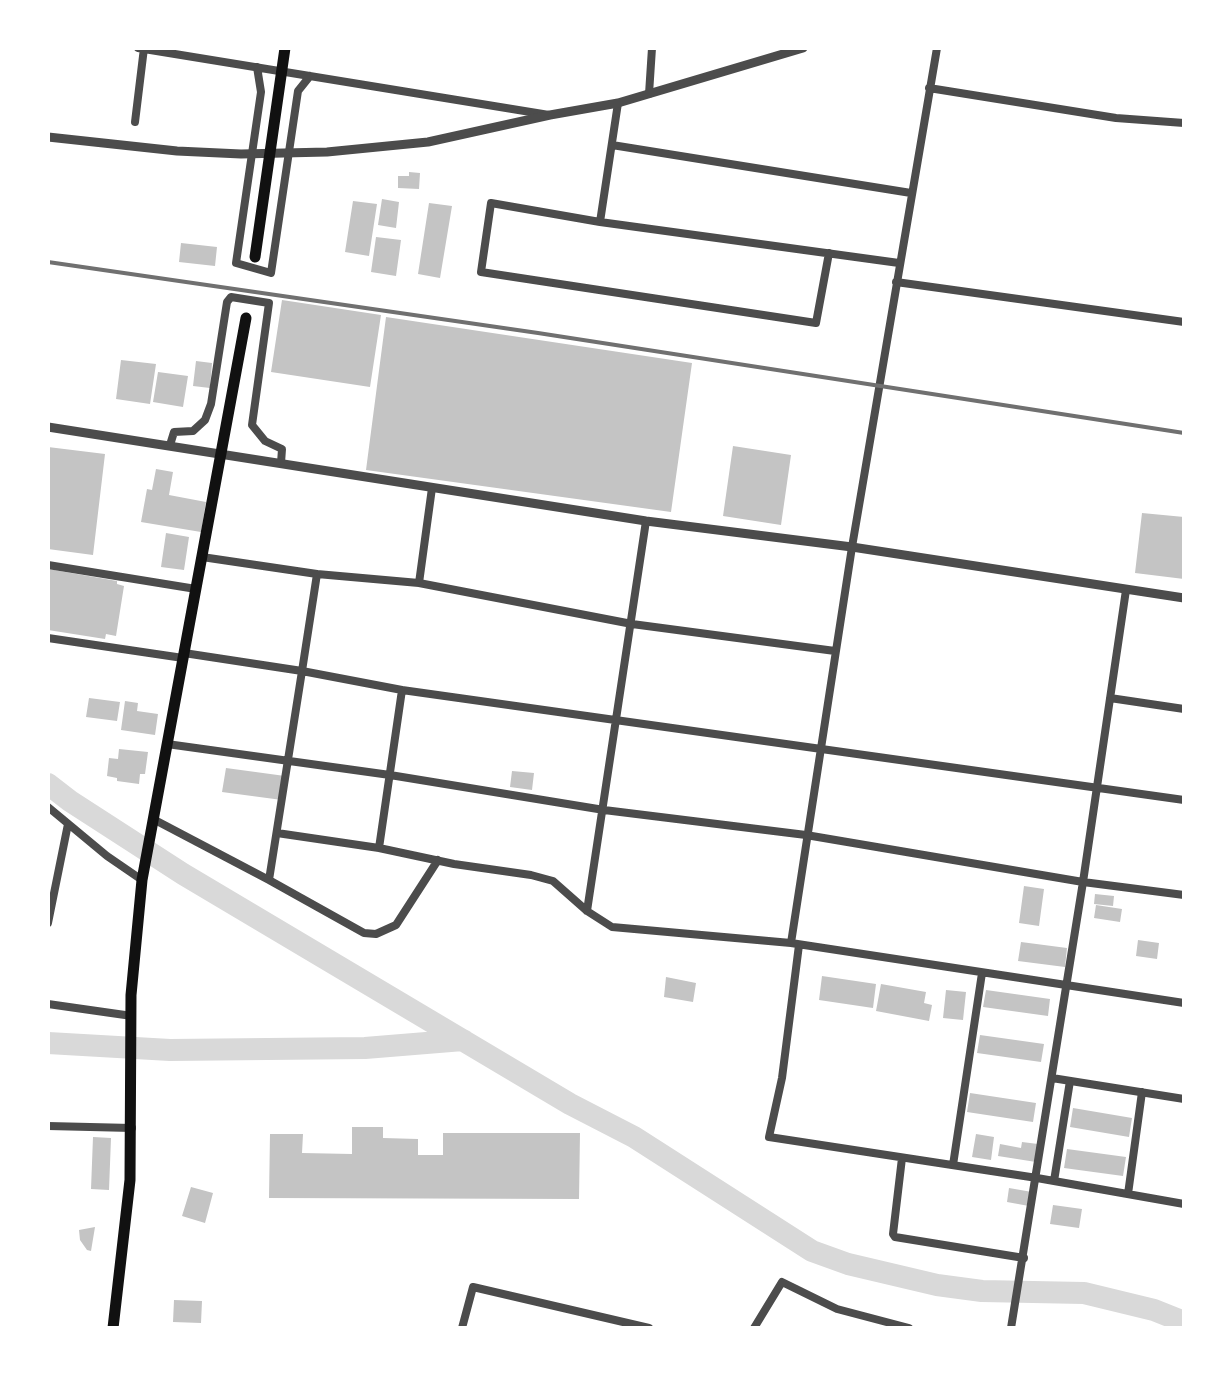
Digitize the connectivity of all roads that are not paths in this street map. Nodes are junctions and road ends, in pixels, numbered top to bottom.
1 (142, 48) edge
2 (285, 48) edge
3 (652, 48) edge
4 (803, 48) edge
5 (937, 48) edge
6 (257, 67) junction
7 (281, 71) junction
8 (310, 76) junction
9 (929, 88) junction
10 (649, 94) junction
11 (618, 103) junction
12 (550, 115) junction
13 (135, 122) dead end
14 (1184, 123) edge
15 (48, 137) edge
16 (612, 145) junction
17 (911, 193) junction
18 (600, 222) junction
19 (829, 253) junction
20 (255, 257) dead end
21 (899, 263) junction
22 (896, 282) junction
23 (246, 318) dead end
24 (1184, 322) edge
25 (48, 427) edge
26 (170, 445) junction
27 (222, 453) junction
28 (281, 463) junction
29 (432, 488) junction
30 (646, 521) junction
31 (852, 547) junction
32 (202, 557) junction
33 (48, 565) edge
34 (317, 574) junction
35 (419, 583) junction
36 (196, 589) junction
37 (1126, 590) junction
38 (1184, 598) edge
39 (632, 624) junction
40 (48, 638) edge
41 (835, 651) junction
42 (184, 656) junction
43 (302, 671) junction
44 (402, 690) junction
45 (1110, 698) junction
46 (1184, 709) edge
47 (617, 722) junction
48 (167, 744) junction
49 (820, 748) junction
50 (289, 761) junction
51 (390, 775) junction
52 (1097, 787) junction
53 (1184, 800) edge
54 (48, 807) edge
55 (604, 810) junction
56 (153, 822) junction
57 (68, 824) junction
58 (277, 833) junction
59 (806, 835) junction
60 (379, 848) junction
61 (438, 860) junction
62 (142, 875) junction
63 (269, 880) junction
64 (1083, 882) junction
65 (1184, 895) edge
66 (587, 911) junction
67 (48, 923) edge
68 (795, 944) junction
69 (982, 973) junction
70 (1065, 986) junction
71 (1184, 1003) edge
72 (48, 1004) edge
73 (132, 1021) junction
74 (1052, 1078) junction
75 (1070, 1081) junction
76 (1142, 1092) junction
77 (1184, 1099) edge
78 (48, 1126) edge
79 (132, 1128) junction
80 (902, 1158) junction
81 (953, 1165) junction
82 (1037, 1178) junction
83 (1054, 1181) junction
84 (1128, 1194) junction
85 (1184, 1204) edge
86 (1024, 1258) junction
87 (621, 1325) edge
88 (113, 1328) edge
89 (462, 1328) edge
90 (649, 1328) edge
91 (754, 1328) edge
92 (909, 1328) edge
93 (1011, 1328) edge

1 - 6 street
1 - 13 street
2 - 7 main road
3 - 10 street
4 - 10 street
5 - 9 street
6 - 7 street
6 - 8 street
7 - 8 street
7 - 20 main road
8 - 12 street
9 - 14 street
9 - 17 street
10 - 11 street
11 - 12 street
11 - 16 street
12 - 15 street
16 - 17 street
16 - 18 street
17 - 21 street
18 - 19 street
18 - 19 street
19 - 21 street
21 - 22 street
22 - 24 street
22 - 31 street
23 - 27 main road
25 - 26 street
26 - 27 street
26 - 28 street
27 - 28 street
27 - 32 main road
28 - 29 street
29 - 30 street
29 - 35 street
30 - 31 street
30 - 39 street
31 - 37 street
31 - 41 street
32 - 34 street
32 - 36 main road
33 - 36 street
34 - 35 street
34 - 43 street
35 - 39 street
36 - 42 main road
37 - 38 street
37 - 45 street
39 - 41 street
39 - 47 street
40 - 42 street
41 - 49 street
42 - 43 street
42 - 48 main road
43 - 44 street
43 - 50 street
44 - 47 street
44 - 51 street
45 - 46 street
45 - 52 street
47 - 49 street
47 - 55 street
48 - 50 street
48 - 56 main road
49 - 52 street
49 - 59 street
50 - 51 street
50 - 58 street
51 - 55 street
51 - 60 street
52 - 53 street
52 - 64 street
54 - 57 street
55 - 59 street
55 - 66 street
56 - 62 main road
56 - 63 street
57 - 62 street
57 - 67 street
58 - 60 street
58 - 63 street
59 - 64 street
59 - 68 street
60 - 61 street
61 - 63 street
61 - 66 street
62 - 73 main road
64 - 65 street
64 - 70 street
66 - 68 street
68 - 69 street
68 - 80 street
69 - 70 street
69 - 81 street
70 - 71 street
70 - 74 street
72 - 73 street
73 - 79 main road
74 - 75 street
74 - 82 street
75 - 76 street
75 - 83 street
76 - 77 street
76 - 84 street
78 - 79 street
79 - 88 main road
80 - 81 street
80 - 86 street
81 - 82 street
82 - 83 street
82 - 86 street
83 - 84 street
84 - 85 street
86 - 93 street
87 - 89 street
87 - 90 street
91 - 92 street

